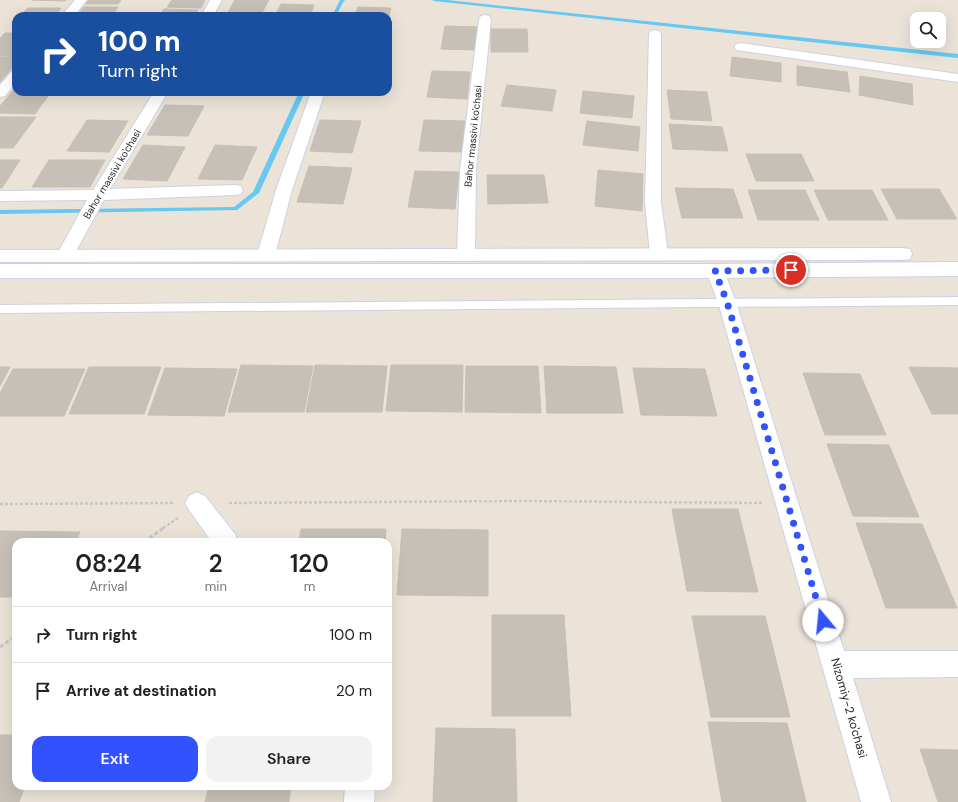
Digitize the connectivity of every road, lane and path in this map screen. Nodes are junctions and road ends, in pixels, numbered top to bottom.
1 (81, 0) edge
2 (216, 0) edge
3 (70, 12) edge
4 (209, 12) edge
5 (485, 19) dead end
6 (656, 34) dead end
7 (741, 47) dead end
8 (958, 78) edge
9 (12, 80) edge
10 (0, 93) edge
11 (159, 96) edge
12 (317, 96) edge
13 (234, 190) dead end
14 (98, 195) junction
15 (0, 196) edge
16 (466, 254) junction
17 (659, 254) junction
18 (958, 254) edge
19 (266, 255) junction
20 (0, 256) edge
21 (65, 256) junction
22 (958, 269) edge
23 (0, 271) edge
24 (715, 271) junction
25 (958, 301) edge
26 (727, 302) junction
27 (0, 309) edge
28 (198, 503) junction
29 (788, 503) junction
30 (0, 504) edge
31 (150, 538) edge
32 (223, 538) edge
33 (12, 639) edge
34 (0, 647) edge
35 (958, 664) edge
36 (837, 665) junction
37 (360, 790) edge
38 (359, 802) edge
39 (876, 802) edge

1 - 3 street
2 - 4 street
5 - 16 street, Bahor massivi ko'chasi
6 - 17 street
7 - 8 street
9 - 10 street
11 - 14 street, Bahor massivi ko'chasi
12 - 19 street
13 - 14 street
14 - 15 street
14 - 21 street, Bahor massivi ko'chasi
16 - 17 main road
16 - 19 main road
17 - 18 main road
19 - 21 main road
20 - 21 main road
22 - 24 main road
23 - 24 main road
24 - 26 street, Nizomiy-2 ko'chasi
25 - 26 lane
26 - 27 lane
26 - 29 street, Nizomiy-2 ko'chasi
28 - 29 path
28 - 30 path
28 - 31 path
28 - 32 street
29 - 36 street, Nizomiy-2 ko'chasi
33 - 34 path
35 - 36 street
36 - 39 street, Nizomiy-2 ko'chasi
37 - 38 street

